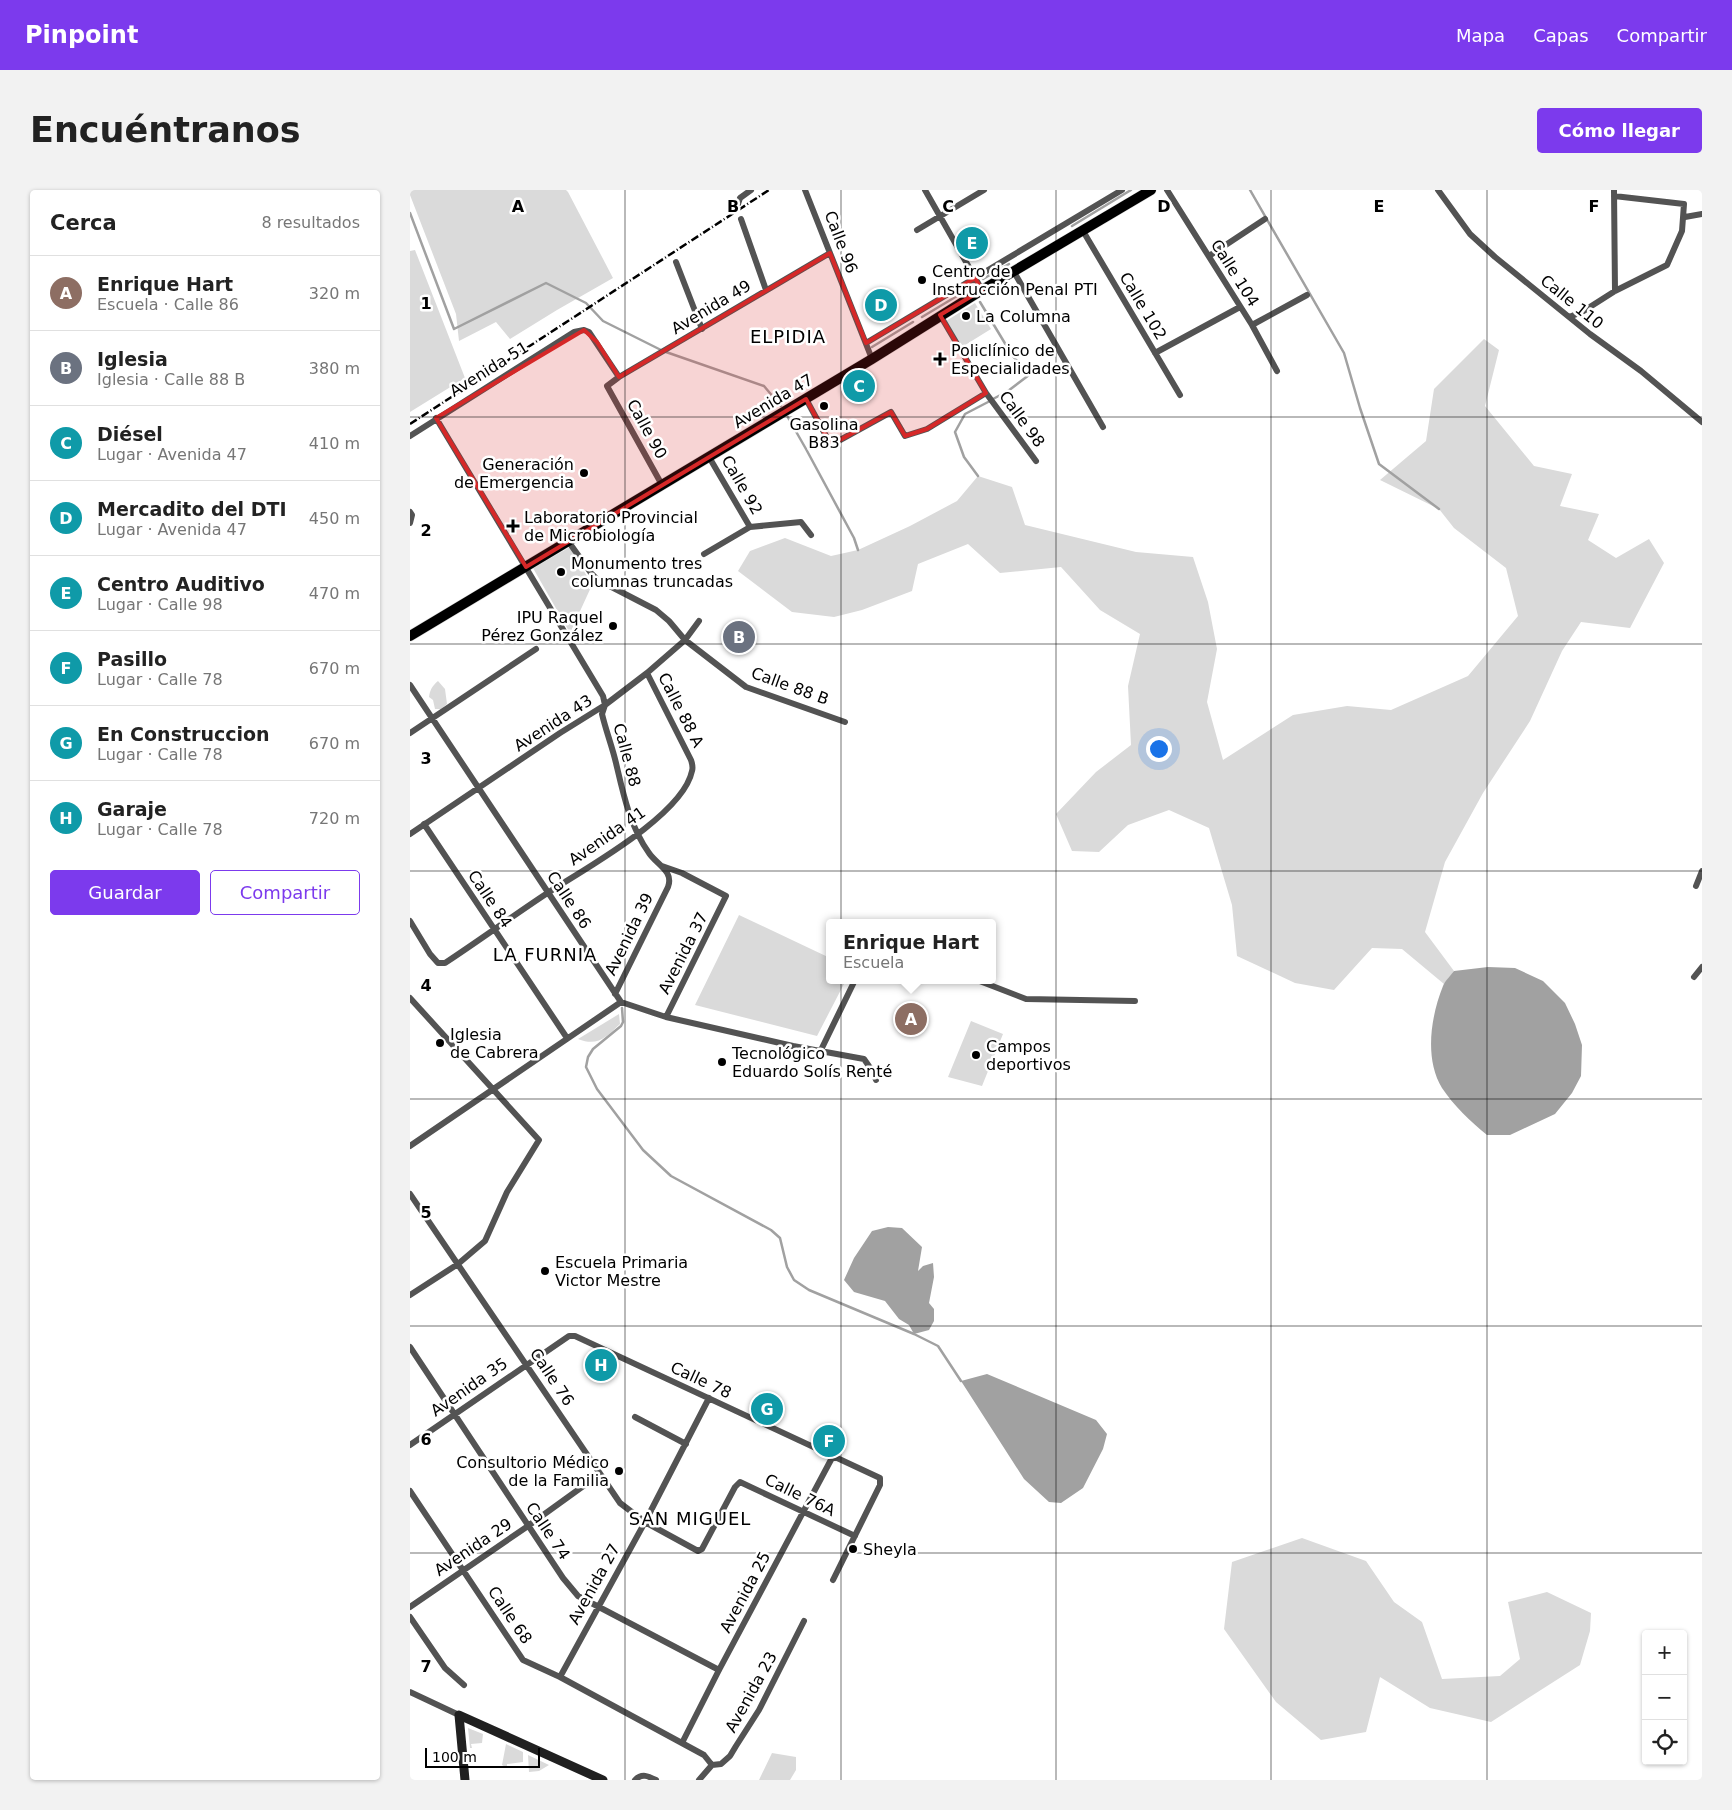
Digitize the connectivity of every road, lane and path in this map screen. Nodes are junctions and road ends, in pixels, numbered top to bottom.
1 (751, 190) edge
2 (805, 190) edge
3 (925, 190) edge
4 (984, 190) edge
5 (1122, 190) edge
6 (1150, 190) edge
7 (1167, 190) edge
8 (1438, 190) edge
9 (1614, 193) edge
10 (738, 204) dead end
11 (1702, 214) edge
12 (940, 216) junction
13 (1684, 217) junction
14 (741, 219) dead end
15 (1265, 220) dead end
16 (917, 230) dead end
17 (1083, 231) junction
18 (1042, 238) junction
19 (1049, 251) junction
20 (830, 253) junction
21 (1209, 256) junction
22 (676, 262) dead end
23 (1014, 272) junction
24 (975, 278) junction
25 (766, 290) junction
26 (982, 290) junction
27 (1615, 291) junction
28 (1307, 295) dead end
29 (1240, 307) junction
30 (940, 315) junction
31 (1569, 317) junction
32 (1252, 325) junction
33 (702, 329) junction
34 (866, 343) junction
35 (1155, 353) junction
36 (872, 359) junction
37 (1277, 371) dead end
38 (620, 377) junction
39 (607, 386) joint
40 (986, 394) junction
41 (1180, 395) dead end
42 (806, 399) junction
43 (436, 418) junction
44 (1702, 422) edge
45 (1103, 427) dead end
46 (410, 436) edge
47 (709, 456) junction
48 (1036, 461) dead end
49 (662, 485) junction
50 (410, 512) edge
51 (410, 523) edge
52 (750, 527) junction
53 (811, 535) dead end
54 (568, 541) junction
55 (704, 554) dead end
56 (526, 566) junction
57 (699, 621) dead end
58 (410, 636) edge
59 (685, 640) junction
60 (536, 649) dead end
61 (647, 673) junction
62 (410, 685) edge
63 (605, 705) junction
64 (432, 719) junction
65 (845, 722) dead end
66 (410, 733) edge
67 (691, 760) joint
68 (478, 788) junction
69 (424, 824) junction
70 (410, 834) edge
71 (639, 834) junction
72 (662, 865) junction
73 (1702, 871) edge
74 (1696, 886) dead end
75 (668, 888) joint
76 (548, 893) junction
77 (724, 902) joint
78 (410, 921) edge
79 (495, 930) junction
80 (1702, 968) edge
81 (1694, 977) dead end
82 (853, 984) edge
83 (986, 984) edge
84 (615, 994) junction
85 (410, 998) edge
86 (621, 1002) junction
87 (1135, 1002) dead end
88 (666, 1016) junction
89 (567, 1038) junction
90 (820, 1052) junction
91 (876, 1080) dead end
92 (493, 1090) junction
93 (410, 1146) edge
94 (410, 1194) edge
95 (458, 1264) junction
96 (410, 1295) edge
97 (569, 1336) joint
98 (410, 1347) edge
99 (526, 1364) junction
100 (709, 1398) junction
101 (454, 1414) junction
102 (635, 1417) dead end
103 (410, 1444) edge
104 (686, 1444) junction
105 (833, 1456) junction
106 (600, 1474) junction
107 (410, 1491) edge
108 (804, 1511) junction
109 (645, 1522) junction
110 (528, 1526) junction
111 (854, 1536) junction
112 (695, 1550) joint
113 (463, 1571) junction
114 (833, 1580) dead end
115 (410, 1607) edge
116 (599, 1608) junction
117 (410, 1617) edge
118 (804, 1621) dead end
119 (718, 1670) junction
120 (560, 1677) junction
121 (464, 1685) dead end
122 (410, 1692) edge
123 (459, 1715) junction
124 (682, 1743) junction
125 (712, 1765) junction
126 (465, 1780) edge
127 (603, 1780) edge
128 (635, 1780) edge
129 (656, 1780) edge
130 (700, 1780) edge

1 - 10 street
2 - 20 street, Calle 96
3 - 12 street
4 - 12 street
5 - 18 street
6 - 17 main road, Avenida 47
7 - 21 street, Calle 104
8 - 31 street, Calle 110
9 - 13 street
9 - 27 street
11 - 13 street
12 - 16 street
12 - 24 street
13 - 27 street
14 - 25 street
15 - 21 street
17 - 19 main road, Avenida 47
17 - 35 street, Calle 102
18 - 19 street
18 - 24 street
19 - 23 main road, Avenida 47
20 - 25 street, Avenida 49
20 - 34 street, Calle 96
21 - 29 street, Calle 104
22 - 33 street
23 - 26 main road, Avenida 47
23 - 45 street
24 - 26 street
24 - 34 street
25 - 33 street, Avenida 49
26 - 30 main road, Avenida 47
27 - 31 street
28 - 32 street
29 - 32 street, Calle 104
29 - 35 street
30 - 36 main road, Avenida 47
30 - 40 street, Calle 98
31 - 44 street, Calle 110
32 - 37 street, Calle 104
33 - 38 street, Avenida 49
34 - 36 street, Calle 96
35 - 41 street, Calle 102
36 - 42 main road, Avenida 47
38 - 39 street, Avenida 49
38 - 43 street, Avenida 51
39 - 49 street, Calle 90
40 - 42 street
40 - 48 street, Calle 98
42 - 47 main road, Avenida 47
43 - 46 street, Avenida 51
43 - 56 street, Calle 88
47 - 49 main road, Avenida 47
47 - 52 street, Calle 92
49 - 54 main road, Avenida 47
50 - 51 street
52 - 53 street
52 - 55 street
54 - 56 main road, Avenida 47
54 - 59 street, Calle 88 B
56 - 58 main road, Avenida 47
56 - 63 street, Calle 88
57 - 59 street, Avenida 43
59 - 61 street, Avenida 43
59 - 65 street, Calle 88 B
60 - 64 street
61 - 63 street, Avenida 43
61 - 67 street, Calle 88 A
62 - 64 street, Calle 86
63 - 68 street, Avenida 43
63 - 71 street, Calle 88
64 - 66 street
64 - 68 street, Calle 86
67 - 71 street, Avenida 41
68 - 69 street, Avenida 43
68 - 76 street, Calle 86
69 - 70 street, Avenida 43
69 - 79 street, Calle 84
71 - 72 street, Calle 88
71 - 76 street, Avenida 41
72 - 75 street, Calle 88
72 - 77 street, Calle 88
73 - 74 street
75 - 84 street, Avenida 39
76 - 79 street, Avenida 41
76 - 84 street, Calle 86
77 - 88 street, Avenida 37
78 - 79 street, Avenida 41
79 - 89 street, Calle 84
80 - 81 street
82 - 90 street
83 - 87 street
84 - 86 street, Calle 86
85 - 92 street
86 - 88 street
86 - 89 street, Avenida 39
88 - 90 street
89 - 92 street, Avenida 39
90 - 91 street
92 - 93 street, Avenida 39
92 - 95 street
94 - 95 street, Calle 76
95 - 96 street
95 - 99 street, Calle 76
97 - 99 street, Avenida 35
97 - 100 street, Calle 78
98 - 101 street, Calle 74
99 - 101 street, Avenida 35
99 - 106 street, Calle 76
100 - 104 street, Avenida 27
100 - 105 street, Calle 78
101 - 103 street, Avenida 35
101 - 110 street, Calle 74
102 - 104 street
104 - 109 street, Avenida 27
105 - 108 street, Avenida 25
105 - 111 street, Calle 78
106 - 109 street, Calle 76
106 - 110 street, Avenida 29
107 - 113 street, Calle 68
108 - 111 street, Calle 76A
108 - 112 street, Calle 76A
108 - 119 street, Avenida 25
109 - 112 street, Calle 76
109 - 116 street, Avenida 27
110 - 113 street, Avenida 29
110 - 116 street, Calle 74
111 - 114 street
113 - 115 street, Avenida 29
113 - 120 street, Calle 68
116 - 119 street, Calle 74
116 - 120 street, Avenida 27
117 - 121 street
118 - 125 street, Avenida 23
119 - 124 street, Avenida 25
120 - 124 street, Calle 68
122 - 123 street
123 - 126 street
123 - 127 street
124 - 125 street, Calle 68
125 - 130 street
128 - 129 street

